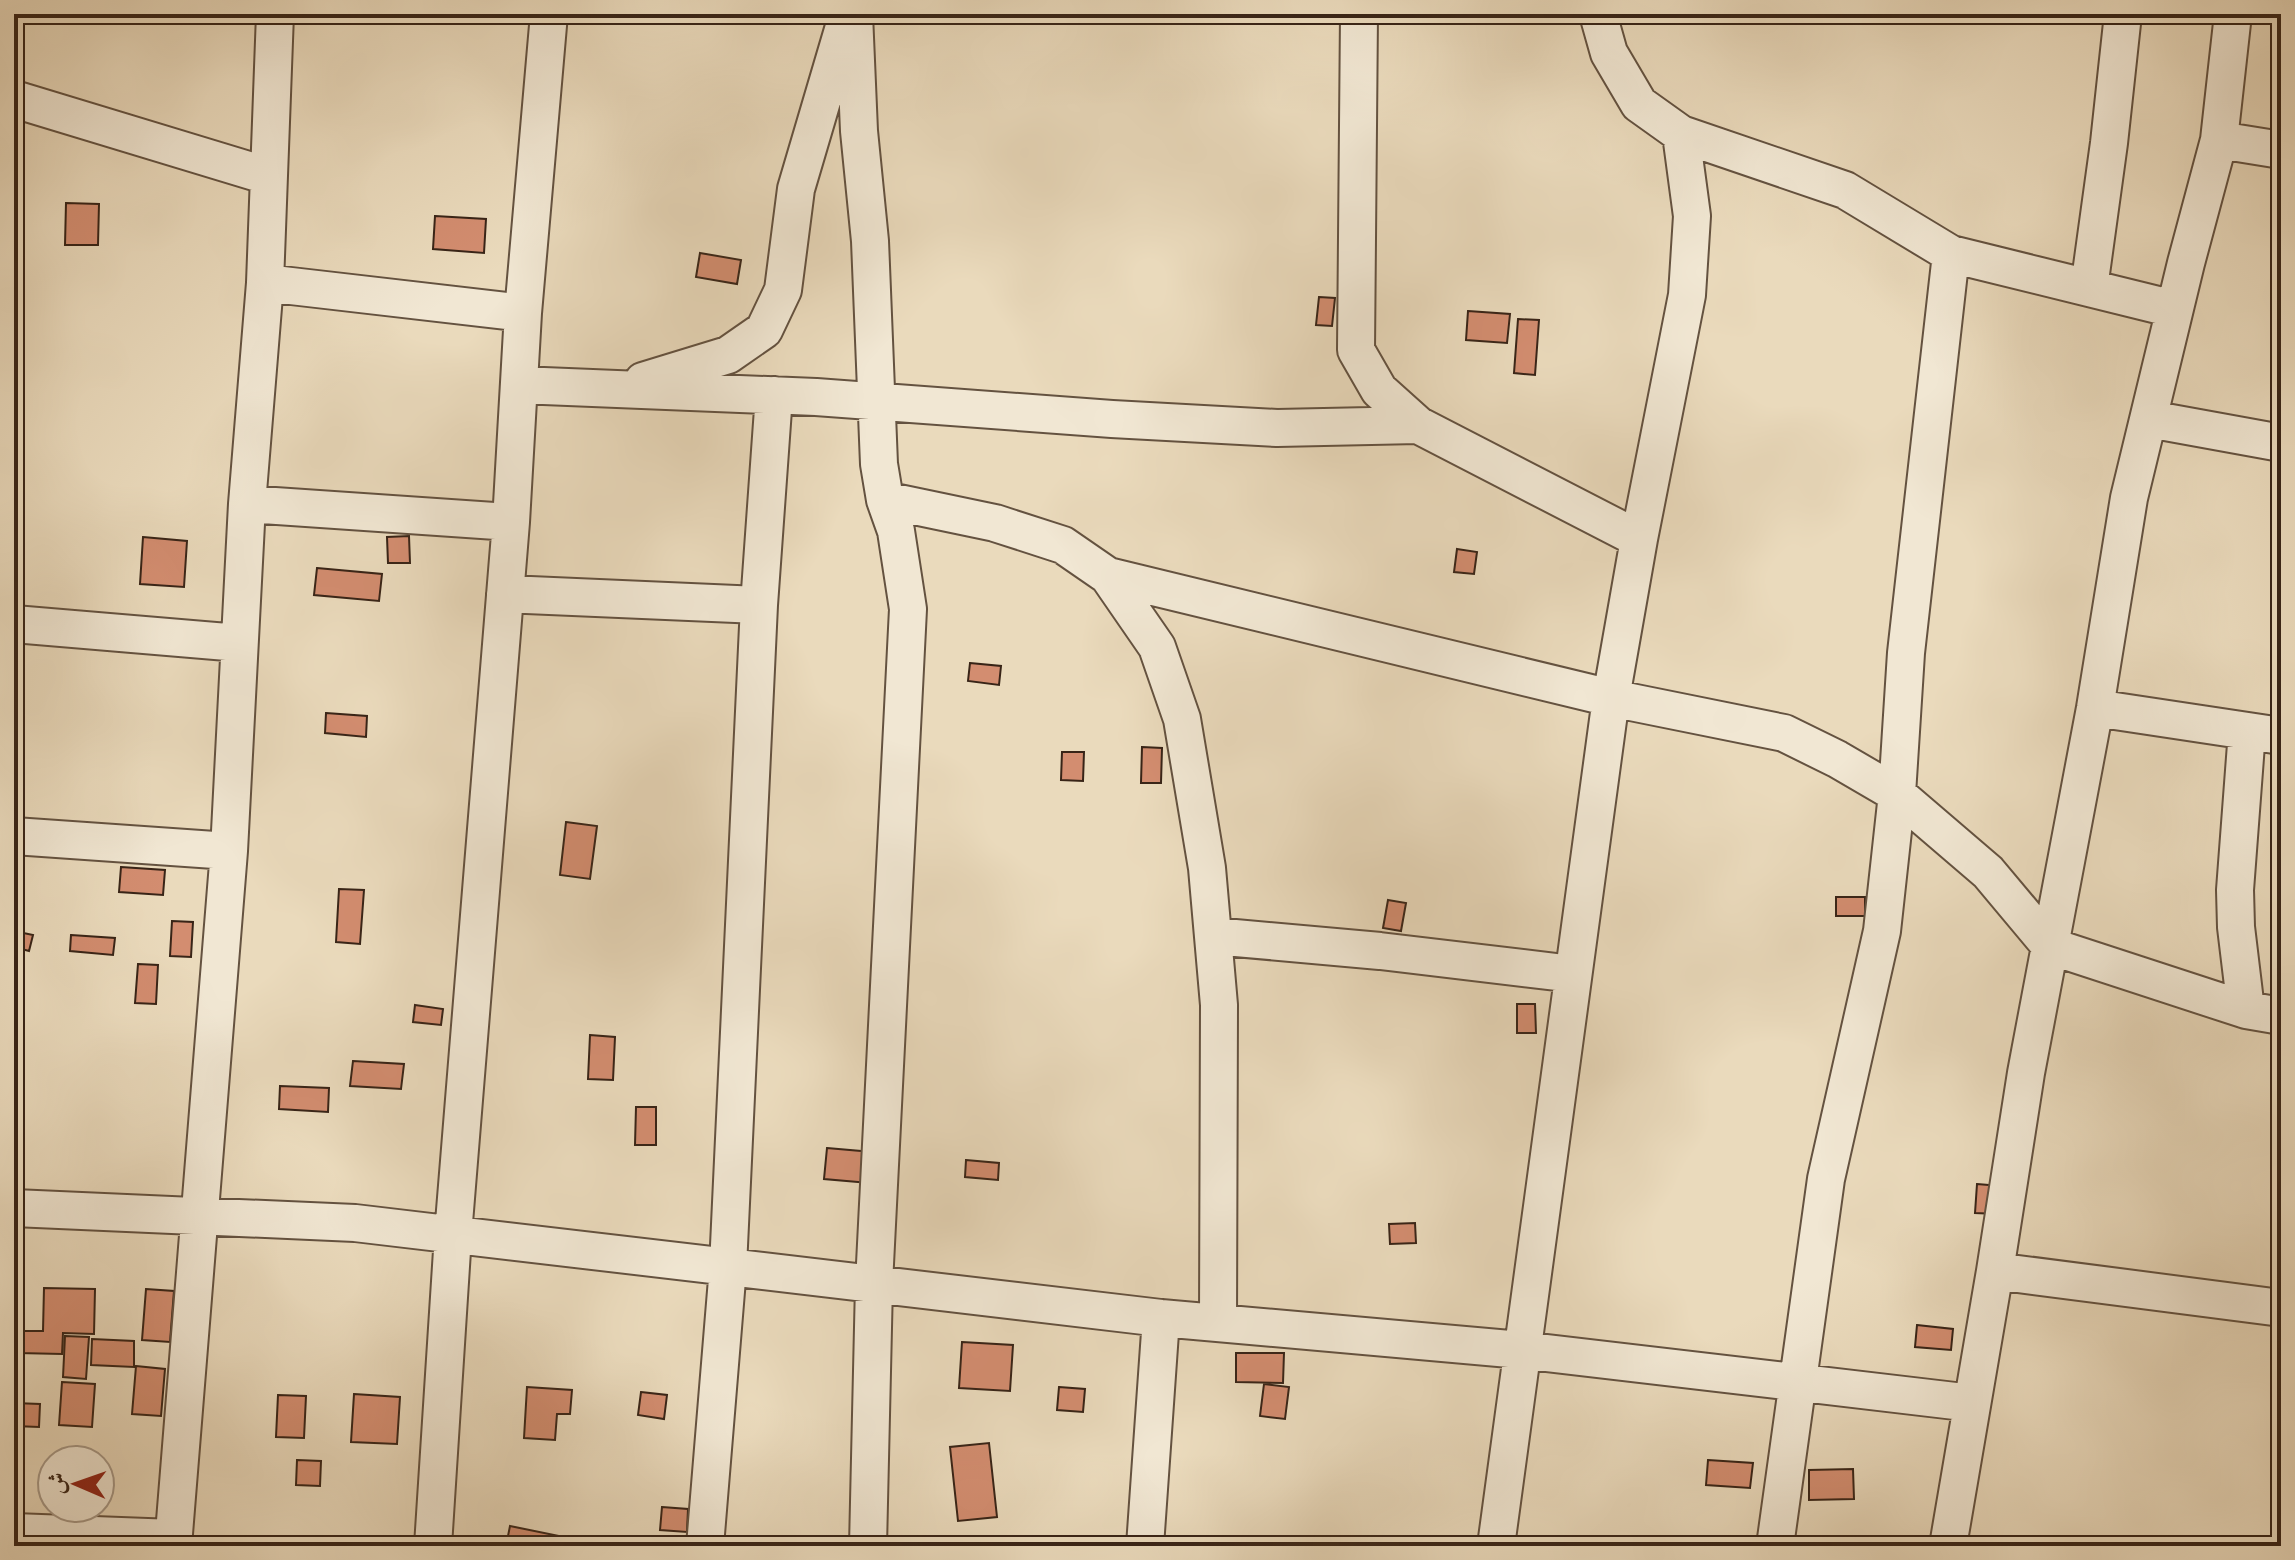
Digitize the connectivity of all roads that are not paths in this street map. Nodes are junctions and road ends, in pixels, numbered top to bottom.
1 (275, 14) edge
2 (549, 14) edge
3 (851, 14) edge
4 (1359, 14) edge
5 (1598, 14) edge
6 (2123, 14) edge
7 (2233, 14) edge
8 (14, 99) edge
9 (1681, 134) junction
10 (2219, 140) junction
11 (2281, 150) edge
12 (268, 176) junction
13 (1951, 254) junction
14 (265, 283) junction
15 (2089, 288) junction
16 (2174, 309) junction
17 (523, 313) junction
18 (519, 385) junction
19 (610, 390) junction
20 (774, 395) junction
21 (876, 403) junction
22 (2149, 419) junction
23 (1418, 425) junction
24 (2281, 443) edge
25 (885, 500) junction
26 (247, 504) junction
27 (511, 522) junction
28 (1639, 539) junction
29 (1108, 576) junction
30 (505, 594) junction
31 (759, 605) junction
32 (14, 624) edge
33 (239, 643) junction
34 (1611, 698) junction
35 (2095, 708) junction
36 (2264, 734) edge
37 (1897, 794) junction
38 (14, 836) edge
39 (229, 851) junction
40 (1213, 936) junction
41 (2050, 946) junction
42 (1573, 974) junction
43 (2264, 1013) edge
44 (14, 1208) edge
45 (201, 1217) junction
46 (453, 1235) junction
47 (728, 1267) junction
48 (1995, 1271) junction
49 (874, 1284) junction
50 (2281, 1308) edge
51 (1161, 1318) junction
52 (1218, 1322) junction
53 (1521, 1350) junction
54 (1796, 1380) junction
55 (1972, 1403) junction
56 (14, 1532) edge
57 (174, 1542) edge
58 (433, 1546) edge
59 (705, 1546) edge
60 (868, 1546) edge
61 (1145, 1546) edge
62 (1496, 1546) edge
63 (1775, 1546) edge
64 (1948, 1546) edge

1 - 12 street
2 - 17 street
3 - 19 street
3 - 21 street
4 - 23 street
5 - 9 street
6 - 15 street
7 - 10 street
8 - 12 street
9 - 13 street
9 - 28 street
10 - 11 street
10 - 16 street
12 - 14 street
13 - 15 street
13 - 37 street
14 - 17 street
14 - 26 street
15 - 16 street
16 - 22 street
17 - 18 street
18 - 19 street
18 - 27 street
19 - 20 street
20 - 21 street
20 - 31 street
21 - 23 street
21 - 25 street
22 - 24 street
22 - 35 street
23 - 28 street
25 - 29 street
25 - 49 street
26 - 27 street
26 - 33 street
27 - 30 street
28 - 34 street
29 - 34 street
29 - 40 street
30 - 31 street
30 - 46 street
31 - 47 street
32 - 33 street
33 - 39 street
34 - 37 street
34 - 42 street
35 - 36 street
35 - 41 street
36 - 43 street
37 - 41 street
37 - 54 street
38 - 39 street
39 - 45 street
40 - 42 street
40 - 52 street
41 - 43 street
41 - 48 street
42 - 53 street
44 - 45 street
45 - 46 street
45 - 57 street
46 - 47 street
46 - 58 street
47 - 49 street
47 - 59 street
48 - 50 street
48 - 55 street
49 - 51 street
49 - 60 street
51 - 52 street
51 - 61 street
52 - 53 street
53 - 54 street
53 - 62 street
54 - 55 street
54 - 63 street
55 - 64 street
56 - 57 street

